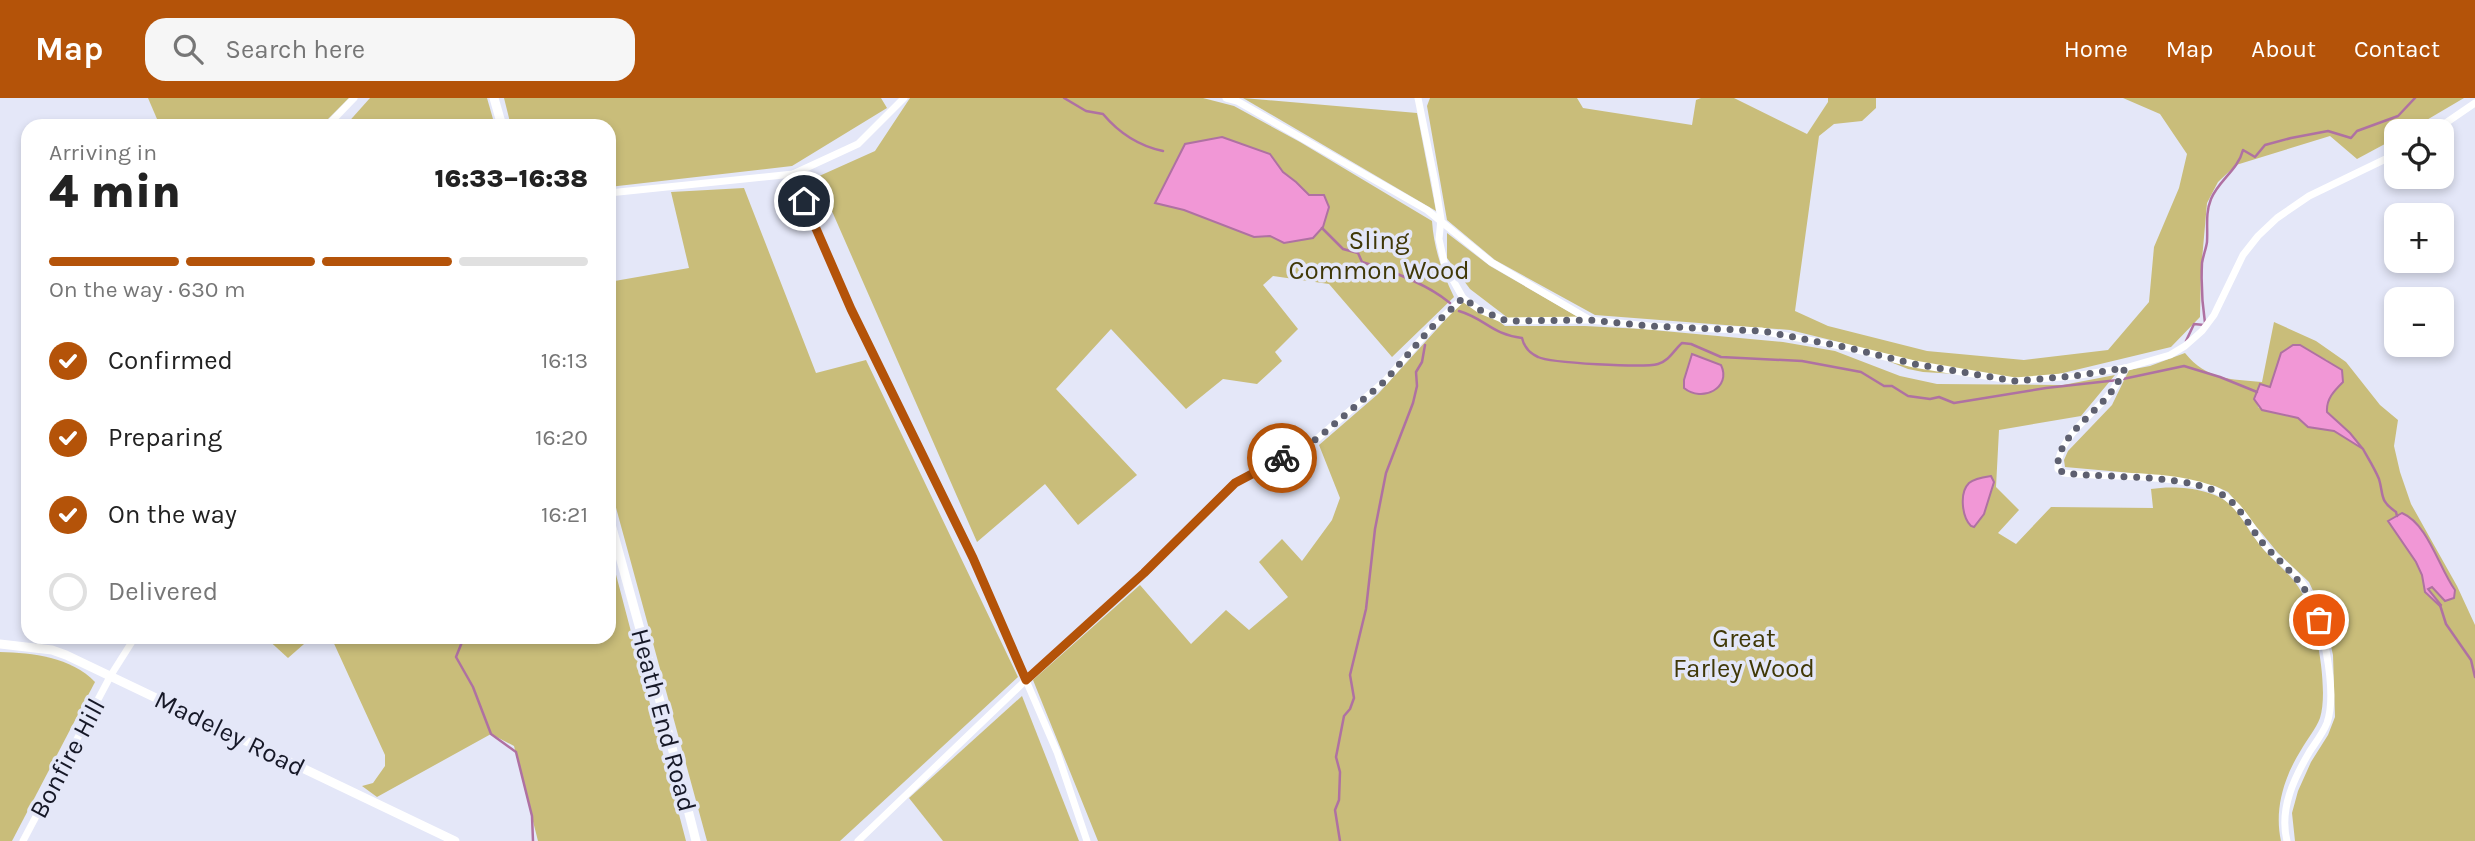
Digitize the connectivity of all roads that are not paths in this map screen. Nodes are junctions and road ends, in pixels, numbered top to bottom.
1 (354, 98) edge
2 (494, 98) edge
3 (904, 98) edge
4 (1226, 98) edge
5 (1418, 98) edge
6 (2475, 103) edge
7 (334, 119) edge
8 (500, 119) edge
9 (2452, 119) edge
10 (2384, 161) edge
11 (793, 174) junction
12 (616, 192) edge
13 (1441, 219) junction
14 (1463, 298) junction
15 (1590, 320) junction
16 (2123, 371) junction
17 (616, 542) edge
18 (0, 644) edge
19 (131, 644) edge
20 (111, 675) junction
21 (1026, 680) junction
22 (23, 841) edge
23 (455, 841) edge
24 (696, 841) edge
25 (858, 841) edge
26 (1087, 841) edge
27 (2287, 841) edge

1 - 7 street
2 - 8 street
3 - 11 street
4 - 13 street
5 - 13 street
6 - 9 street
10 - 16 street
11 - 12 street
11 - 21 street
13 - 14 street
13 - 15 street
14 - 15 street
14 - 21 street
15 - 16 street
16 - 27 street
17 - 24 street, Heath End Road
18 - 20 street, Madeley Road
19 - 20 street, Bonfire Hill
20 - 22 street, Bonfire Hill
20 - 23 street, Madeley Road
21 - 25 street
21 - 26 street

